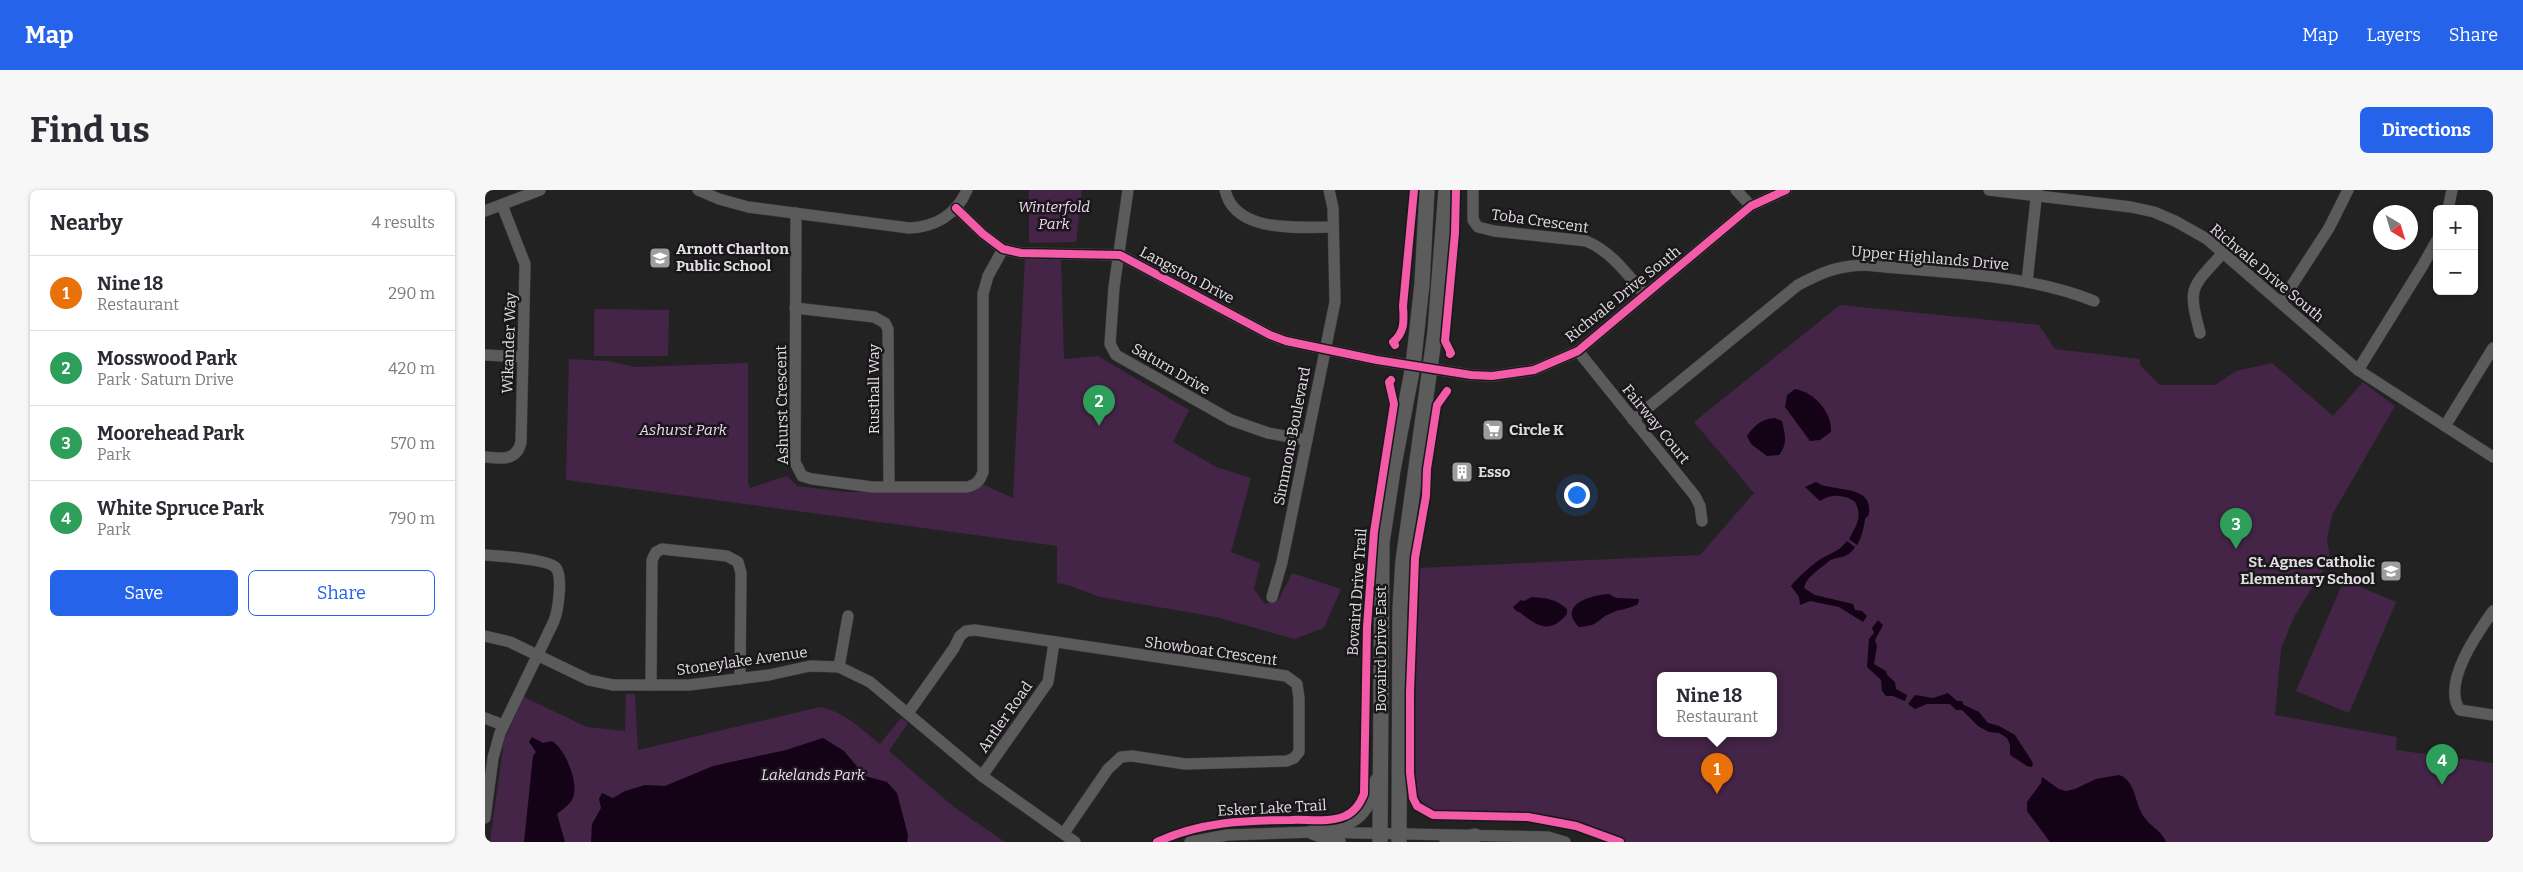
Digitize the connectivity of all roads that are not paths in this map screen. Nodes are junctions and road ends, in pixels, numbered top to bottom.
1 (540, 190) edge
2 (698, 190) edge
3 (967, 190) edge
4 (1128, 190) edge
5 (1225, 190) edge
6 (1329, 190) edge
7 (1427, 190) edge
8 (1445, 190) edge
9 (1473, 190) edge
10 (1736, 190) edge
11 (1786, 190) edge
12 (1989, 190) edge
13 (2347, 190) edge
14 (2452, 190) edge
15 (2037, 193) edge
16 (502, 204) junction
17 (2449, 205) edge
18 (1751, 206) junction
19 (956, 208) junction
20 (485, 210) edge
21 (796, 213) junction
22 (1333, 227) junction
23 (2433, 247) edge
24 (1003, 248) junction
25 (2222, 254) junction
26 (1120, 255) junction
27 (2027, 282) junction
28 (1645, 295) junction
29 (2094, 302) dead end
30 (2281, 302) junction
31 (795, 308) junction
32 (2199, 333) dead end
33 (2493, 348) edge
34 (1324, 349) junction
35 (1578, 351) junction
36 (485, 356) edge
37 (523, 357) junction
38 (1413, 366) junction
39 (1431, 368) junction
40 (2358, 370) junction
41 (1633, 420) junction
42 (2445, 426) junction
43 (1307, 440) junction
44 (485, 457) edge
45 (2493, 457) edge
46 (889, 487) junction
47 (1702, 521) dead end
48 (485, 555) edge
49 (1272, 597) dead end
50 (2493, 610) edge
51 (848, 616) dead end
52 (485, 636) edge
53 (1053, 643) junction
54 (537, 656) junction
55 (839, 667) junction
56 (740, 678) junction
57 (651, 686) junction
58 (908, 714) junction
59 (2493, 715) edge
60 (485, 718) edge
61 (503, 725) junction
62 (1381, 770) junction
63 (982, 776) junction
64 (486, 803) edge
65 (485, 818) edge
66 (1313, 832) junction
67 (1064, 833) junction
68 (1475, 836) junction
69 (1242, 838) edge
70 (1380, 838) edge
71 (1399, 838) edge
72 (1075, 842) edge
73 (1189, 842) edge
74 (1338, 842) edge
75 (1447, 842) edge
76 (1565, 842) edge

1 - 16 street
2 - 21 street
3 - 19 street
4 - 26 street
5 - 22 street
6 - 22 street, Simmons Boulevard
7 - 38 main road, Bovaird Drive East
8 - 39 main road, Bovaird Drive East
9 - 28 street, Toba Crescent
10 - 18 street
11 - 18 street, Richvale Drive South
12 - 15 street, Richvale Drive South
13 - 30 street
14 - 17 street
15 - 25 street, Richvale Drive South
15 - 27 street
16 - 20 street
16 - 37 street, Wikander Way
18 - 28 street, Richvale Drive South
19 - 21 street
19 - 24 street, Langston Drive
21 - 31 street, Ashurst Crescent
22 - 34 street, Simmons Boulevard
23 - 40 street
24 - 26 street, Langston Drive
24 - 46 street, Ashurst Crescent
25 - 30 street, Richvale Drive South
25 - 32 street
26 - 34 street, Langston Drive
26 - 43 street, Saturn Drive
27 - 29 street, Upper Highlands Drive
27 - 41 street, Upper Highlands Drive
28 - 35 street, Richvale Drive South
30 - 40 street, Richvale Drive South
31 - 46 street, Rusthall Way
31 - 46 street, Ashurst Crescent
33 - 42 street
34 - 38 street, Langston Drive
34 - 43 street, Simmons Boulevard
35 - 39 street, Richvale Drive South
35 - 41 street, Fairway Court
36 - 37 street
37 - 44 street, Wikander Way
38 - 39 street, Richvale Drive South
38 - 62 main road, Bovaird Drive East
39 - 71 main road, Bovaird Drive East
40 - 42 street, Richvale Drive South
41 - 47 street, Fairway Court
42 - 45 street, Richvale Drive South
43 - 49 street, Simmons Boulevard
48 - 54 street
50 - 59 street
51 - 55 street
52 - 54 street, Stoneylake Avenue
53 - 58 street, Showboat Crescent
53 - 63 street, Antler Road
53 - 67 street, Showboat Crescent
54 - 57 street, Stoneylake Avenue
54 - 61 street
55 - 56 street, Stoneylake Avenue
55 - 58 street, Stoneylake Avenue
56 - 57 street, Stoneylake Avenue
56 - 57 street
58 - 63 street, Stoneylake Avenue
60 - 61 street
61 - 64 street
62 - 66 main road
62 - 70 main road, Bovaird Drive East
63 - 67 street, Stoneylake Avenue
64 - 65 street
66 - 69 street
66 - 70 street
66 - 74 main road
67 - 72 street, Stoneylake Avenue
68 - 71 street
68 - 75 main road
68 - 76 street
69 - 73 street
70 - 71 street

